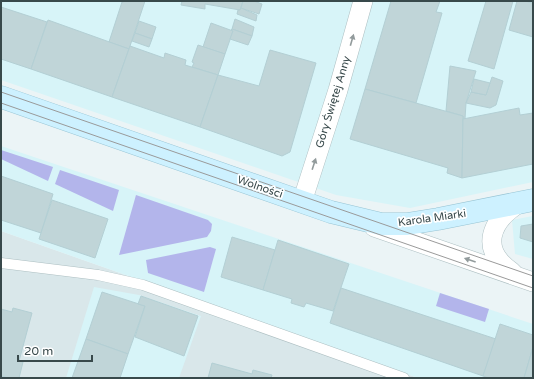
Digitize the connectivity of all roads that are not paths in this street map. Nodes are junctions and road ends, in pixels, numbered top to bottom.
1 (363, 1) edge
2 (1, 97) edge
3 (527, 201) edge
4 (302, 202) junction
5 (331, 212) junction
6 (1, 263) edge
7 (526, 280) edge
8 (404, 378) edge

4 -> 1 street, Góry Świętej Anny
2 - 4 main road, Wolności
3 - 5 main road, Karola Miarki
3 - 7 street, Wolności
4 - 5 main road, Wolności
7 -> 5 street, Wolności
6 - 8 lane

